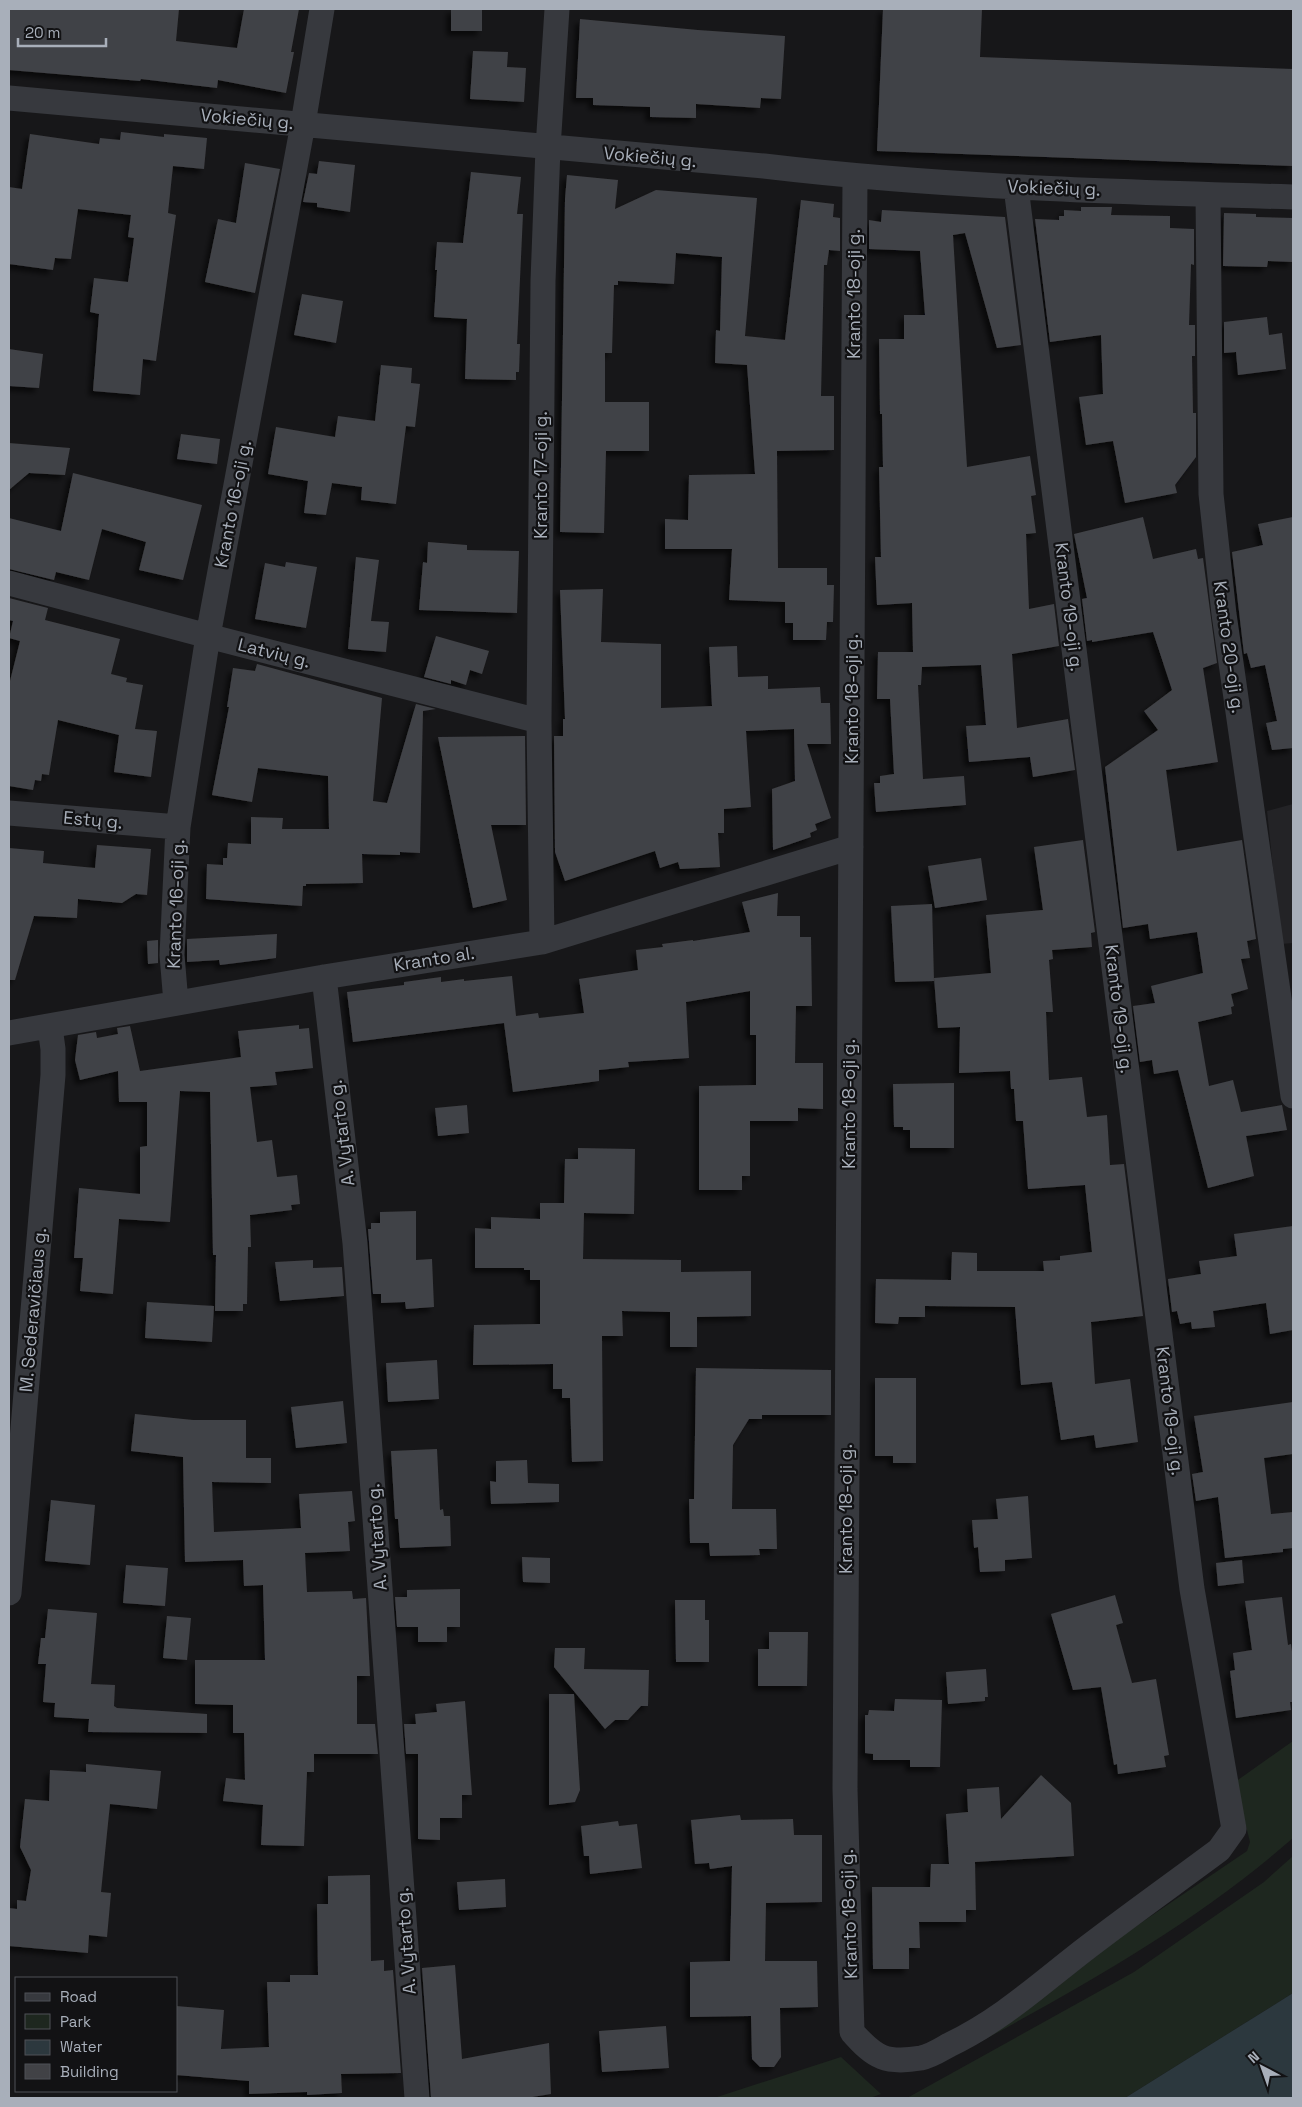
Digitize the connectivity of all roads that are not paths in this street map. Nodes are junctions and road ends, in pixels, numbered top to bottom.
1 (322, 9) edge
2 (557, 9) edge
3 (9, 98) edge
4 (304, 124) junction
5 (548, 148) junction
6 (855, 177) junction
7 (1016, 187) junction
8 (1208, 195) junction
9 (1293, 197) edge
10 (9, 583) edge
11 (208, 636) junction
12 (539, 721) junction
13 (9, 813) edge
14 (178, 827) junction
15 (851, 847) junction
16 (542, 942) junction
17 (324, 977) junction
18 (176, 1003) junction
19 (50, 1027) junction
20 (9, 1033) edge
21 (1293, 1096) edge
22 (9, 1592) edge
23 (852, 2032) joint
24 (417, 2098) edge

1 - 4 street, Kranto 16-oji g.
2 - 5 street, Kranto 17-oji g.
3 - 4 street, Vokiečių g.
4 - 5 street, Vokiečių g.
4 - 11 street, Kranto 16-oji g.
5 - 6 street, Vokiečių g.
5 - 12 street, Kranto 17-oji g.
6 - 7 street, Vokiečių g.
6 - 15 street, Kranto 18-oji g.
7 - 8 street, Vokiečių g.
7 - 23 street, Kranto 19-oji g.
8 - 9 street, Vokiečių g.
8 - 21 street, Kranto 20-oji g.
10 - 11 street, Latvių g.
11 - 12 street, Latvių g.
11 - 14 street, Kranto 16-oji g.
12 - 16 street, Kranto 17-oji g.
13 - 14 street, Estų g.
14 - 18 street, Kranto 16-oji g.
15 - 16 street, Kranto al.
15 - 23 street, Kranto 18-oji g.
16 - 17 street, Kranto al.
17 - 18 street, Kranto al.
17 - 24 street, A. Vytarto g.
18 - 19 street, Kranto al.
19 - 20 street, Kranto al.
19 - 22 street, M. Sederavičiaus g.

